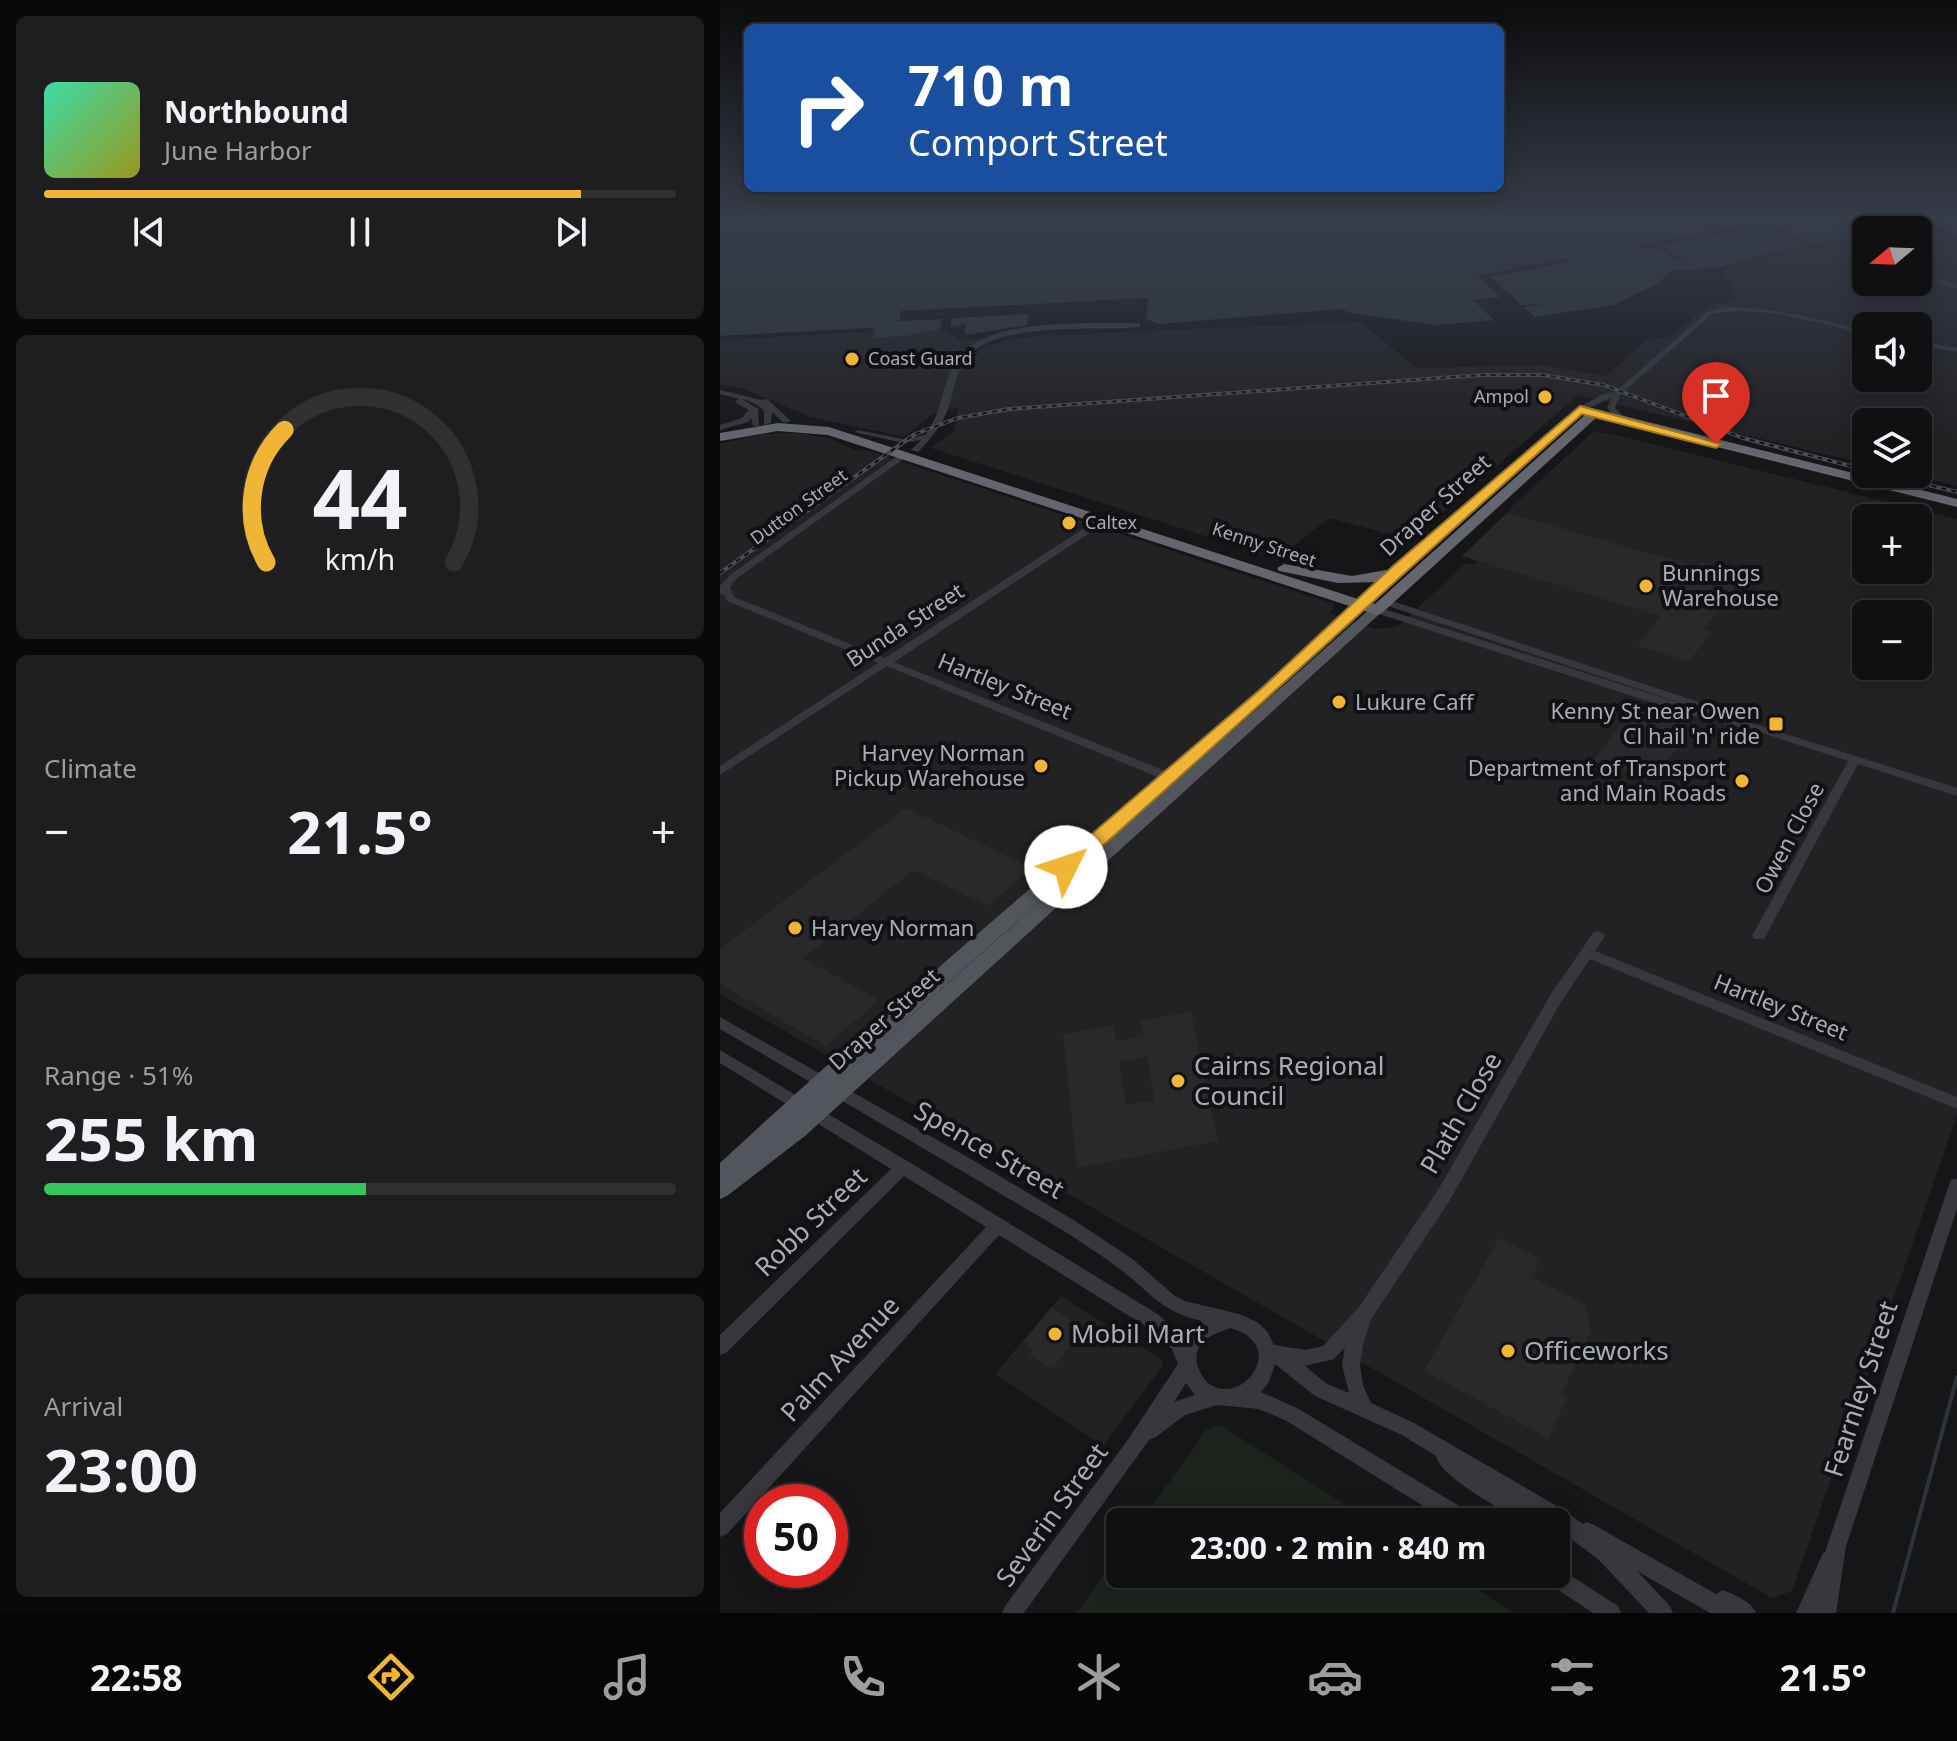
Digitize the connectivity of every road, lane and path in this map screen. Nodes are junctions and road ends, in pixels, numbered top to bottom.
1 (1137, 325) dead end
2 (1852, 329) edge
3 (1932, 346) edge
4 (1957, 350) edge
5 (722, 396) edge
6 (745, 397) junction
7 (1615, 397) junction
8 (1585, 413) junction
9 (759, 420) junction
10 (787, 421) junction
11 (1625, 422) junction
12 (938, 426) junction
13 (1576, 429) junction
14 (720, 432) edge
15 (858, 432) junction
16 (1645, 433) junction
17 (924, 437) junction
18 (910, 451) junction
19 (1957, 503) edge
20 (1957, 510) edge
21 (1107, 517) junction
22 (1238, 556) junction
23 (1398, 569) junction
24 (723, 590) edge
25 (1373, 604) junction
26 (886, 661) junction
27 (1855, 759) junction
28 (720, 771) edge
29 (1176, 780) junction
30 (1957, 792) edge
31 (1598, 936) dead end
32 (1759, 936) dead end
33 (1588, 953) junction
34 (720, 1022) edge
35 (720, 1056) edge
36 (821, 1082) junction
37 (839, 1092) junction
38 (1957, 1103) edge
39 (806, 1108) junction
40 (903, 1167) junction
41 (720, 1176) edge
42 (1957, 1185) edge
43 (720, 1190) edge
44 (997, 1226) junction
45 (1365, 1313) junction
46 (1228, 1321) junction
47 (1258, 1333) junction
48 (720, 1347) edge
49 (1276, 1352) junction
50 (1187, 1364) junction
51 (1221, 1397) junction
52 (1365, 1410) junction
53 (1418, 1435) junction
54 (1134, 1447) junction
55 (1444, 1508) edge
56 (1517, 1508) edge
57 (1541, 1508) edge
58 (1570, 1523) edge
59 (720, 1527) edge
60 (1570, 1527) edge
61 (1836, 1546) junction
62 (1679, 1583) junction
63 (1570, 1586) edge
64 (1012, 1613) edge
65 (1611, 1613) edge
66 (1663, 1613) edge
67 (1730, 1613) edge
68 (1746, 1613) edge
69 (1806, 1613) edge
70 (1826, 1613) edge

1 - 12 street, Dutton Street
2 - 7 street, Draper Street
3 - 4 street
5 - 6 street
5 - 9 street
6 - 9 street
6 - 10 street
7 - 8 street, Draper Street
7 - 8 street, Draper Street
7 - 11 street
8 - 11 highway
8 - 13 highway, Draper Street
8 - 16 highway
8 - 23 highway, Draper Street
9 - 10 highway, Kenny Street
9 - 14 highway
9 - 14 street
9 - 18 highway, Kenny Street
10 - 15 highway, Kenny Street
11 - 19 highway
12 - 17 street, Dutton Street
12 - 18 street, Dutton Street
13 - 16 highway
13 - 25 highway, Draper Street
15 - 17 street
15 - 18 highway, Kenny Street
16 - 20 highway
17 - 18 street, Dutton Street
18 - 21 highway, Kenny Street
18 - 24 street, Dutton Street
21 - 22 highway, Kenny Street
21 - 25 highway, Kenny Street
21 - 26 street, Bunda Street
22 - 23 highway
22 - 25 highway, Kenny Street
23 - 25 highway, Draper Street
24 - 26 street, Hartley Street
25 - 27 street, Kenny Street
25 - 29 main road, Draper Street
26 - 28 street, Bunda Street
26 - 29 street, Hartley Street
27 - 30 street, Kenny Street
27 - 32 street, Owen Close
29 - 36 main road, Draper Street
29 - 37 main road, Draper Street
31 - 33 street, Plath Close
33 - 38 street, Hartley Street
33 - 45 street, Plath Close
34 - 36 street, Spence Street
35 - 39 street
36 - 37 street, Spence Street
36 - 39 main road, Draper Street
37 - 39 main road, Draper Street
37 - 46 street, Spence Street
39 - 40 street
39 - 41 main road, Draper Street
39 - 43 main road, Draper Street
40 - 44 street
40 - 48 street, Robb Street
42 - 61 street, Fearnley Street
44 - 50 street
44 - 59 street, Palm Avenue
45 - 49 street, Plath Close
45 - 52 street, Plath Close
46 - 47 street, Spence Street
46 - 50 street
47 - 49 street, Spence Street
47 - 51 street
49 - 52 street, Spence Street
50 - 51 street
50 - 54 street, Severin Street
51 - 54 street, Severin Street
51 - 55 street
52 - 53 street, Spence Street
53 - 56 street
53 - 57 street, Spence Street
54 - 64 street, Severin Street
58 - 62 street, Spence Street
60 - 66 street, Spence Street
61 - 69 street
61 - 70 street, Fearnley Street
62 - 67 street, Spence Street
62 - 68 street
63 - 65 street

